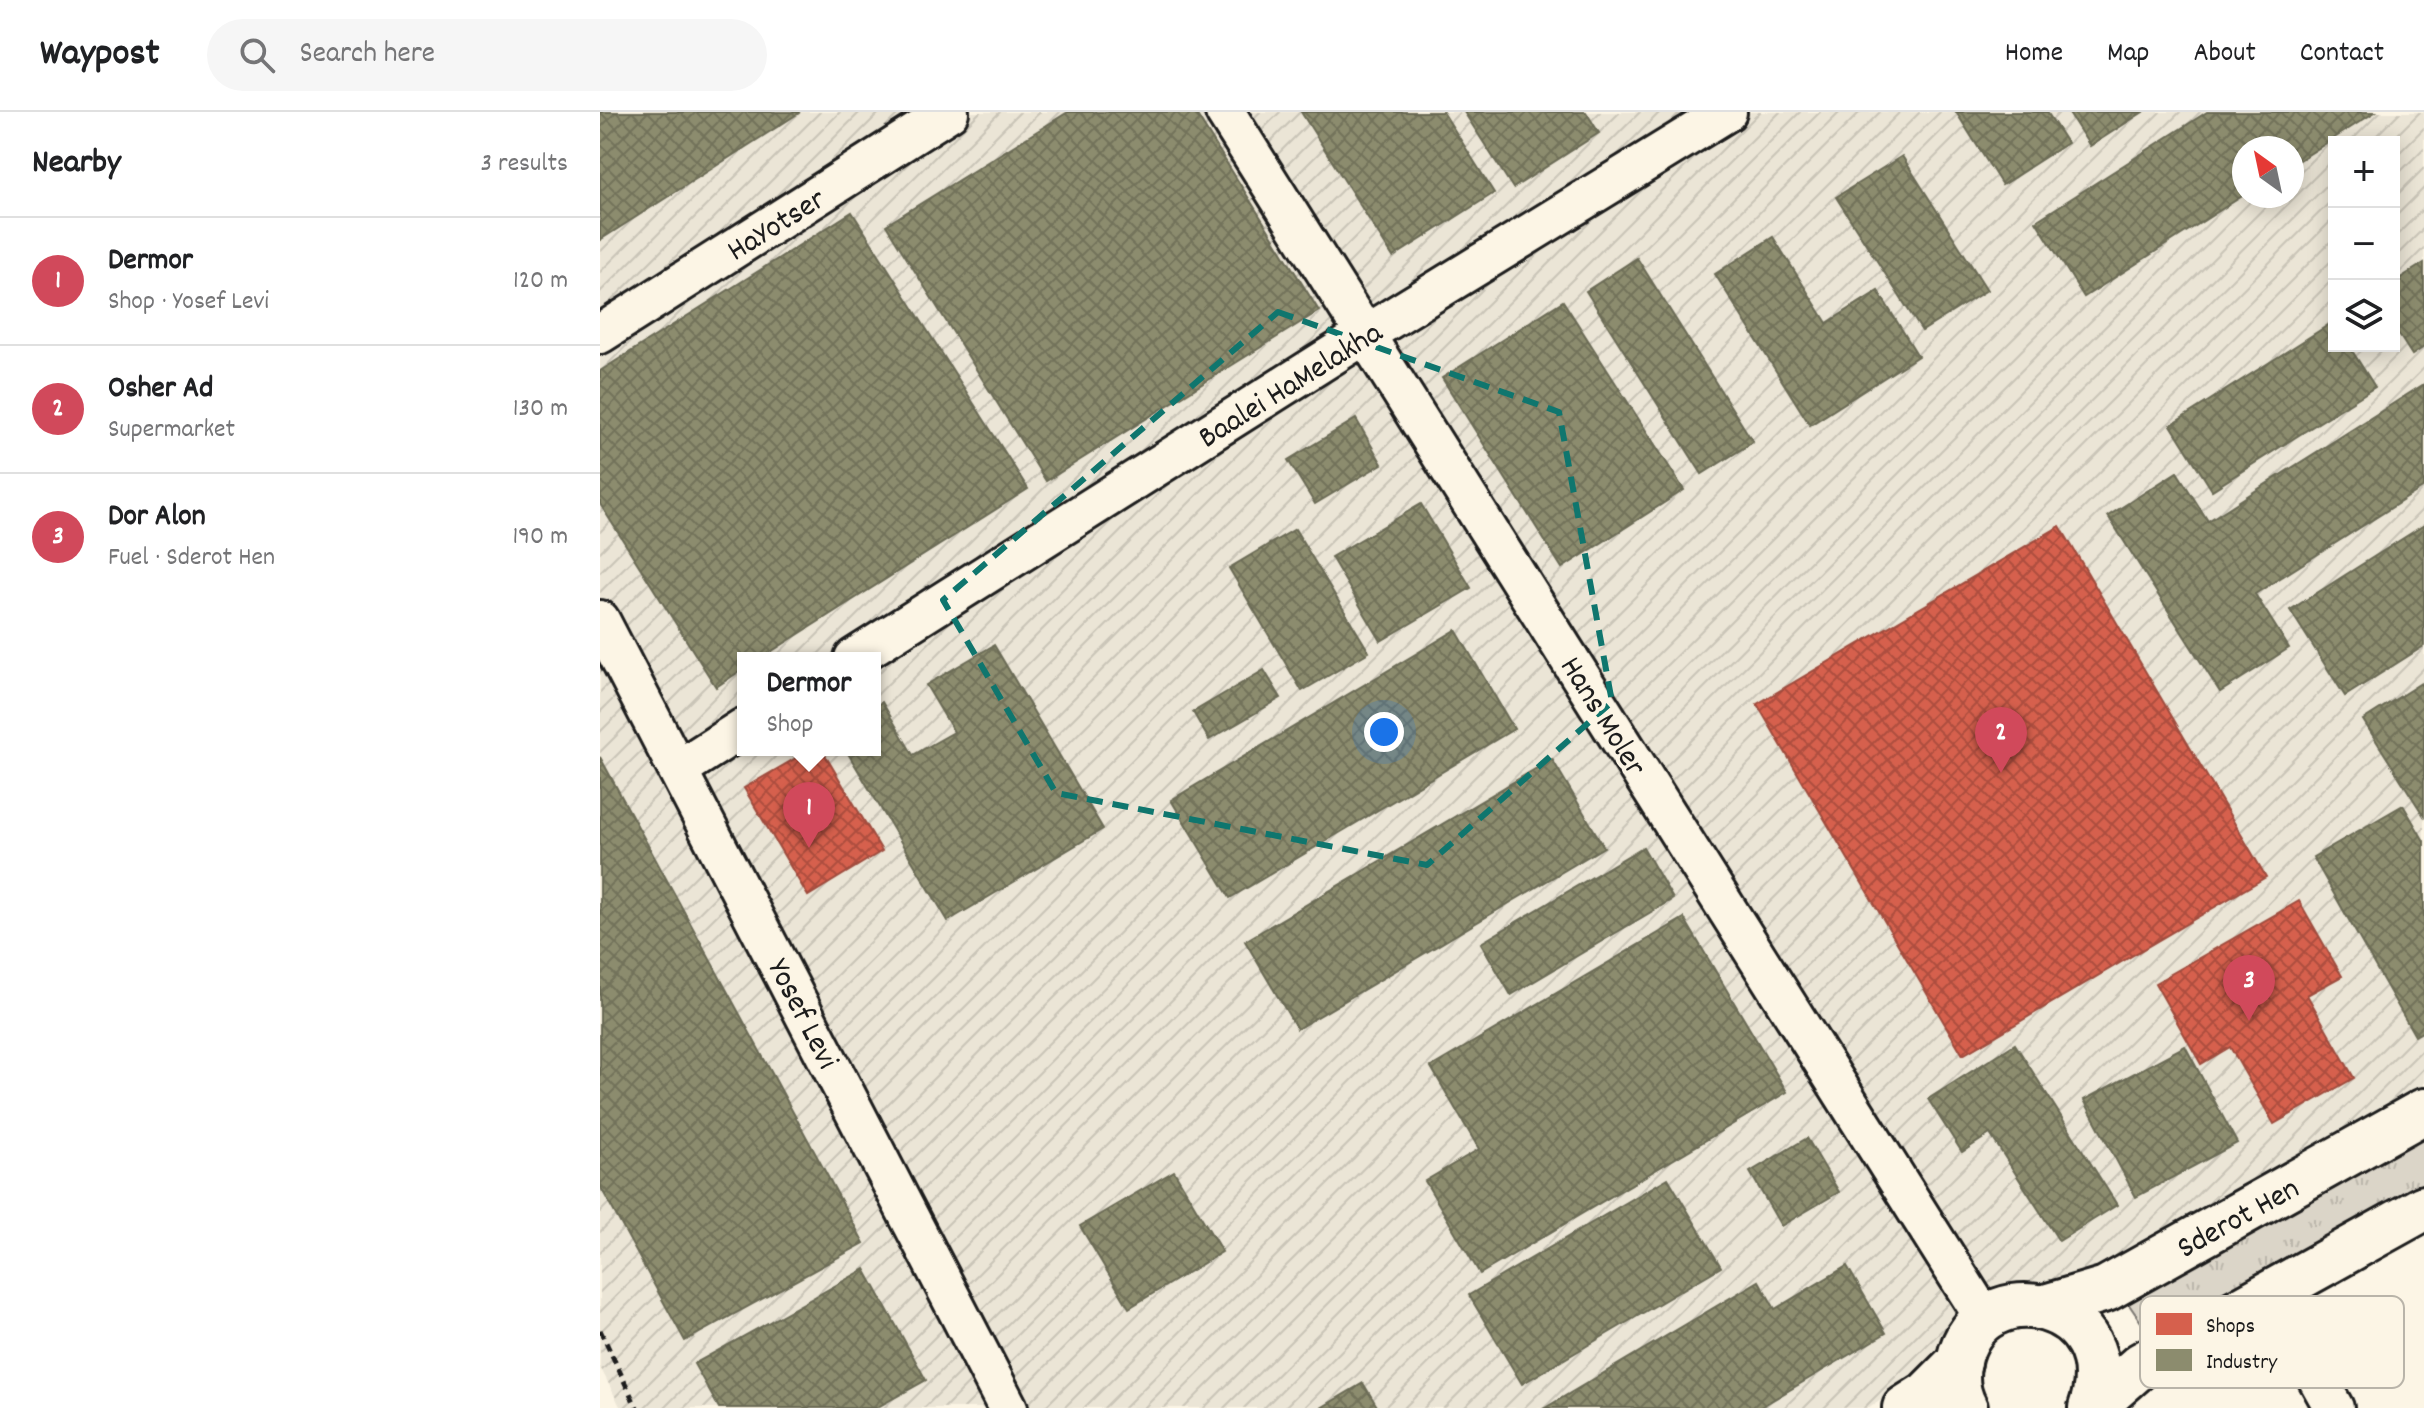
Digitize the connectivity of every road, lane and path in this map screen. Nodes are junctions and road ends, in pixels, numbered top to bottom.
1 (949, 112) edge
2 (1225, 112) edge
3 (1727, 112) edge
4 (600, 334) edge
5 (1366, 334) junction
6 (600, 620) edge
7 (863, 652) edge
8 (737, 732) edge
9 (679, 769) junction
10 (2424, 1111) edge
11 (2424, 1208) edge
12 (2270, 1293) junction
13 (2265, 1296) edge
14 (2272, 1296) edge
15 (2045, 1307) junction
16 (1985, 1319) junction
17 (600, 1330) edge
18 (1959, 1362) junction
19 (2140, 1366) edge
20 (2323, 1388) edge
21 (637, 1408) edge
22 (1008, 1408) edge
23 (1905, 1408) edge
24 (1965, 1408) edge
25 (2091, 1408) edge
26 (2334, 1408) edge

1 - 4 street, HaYotser
2 - 5 street, Hans Moler
3 - 5 street, Baalei HaMelakha
5 - 7 street, Baalei HaMelakha
5 - 16 street, Hans Moler
6 - 9 street, Yosef Levi
8 - 9 street
9 - 22 street, Yosef Levi
10 - 15 street, Sderot Hen
11 - 12 street
12 - 13 street
12 - 14 street
15 - 16 street, Sderot Hen
15 - 25 street
16 - 18 street
17 - 21 path
18 - 23 street
18 - 24 street
19 - 25 street
20 - 26 street

